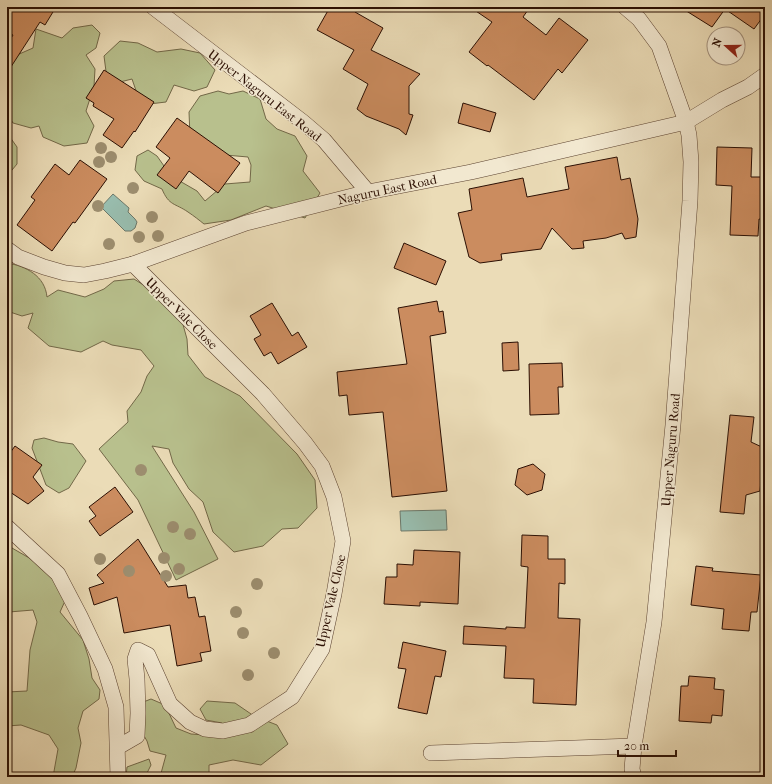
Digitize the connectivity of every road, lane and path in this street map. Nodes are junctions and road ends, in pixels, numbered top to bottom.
1 (153, 7) edge
2 (625, 7) edge
3 (765, 75) edge
4 (686, 122) junction
5 (368, 192) junction
6 (7, 249) edge
7 (133, 264) junction
8 (7, 528) edge
9 (634, 746) junction
10 (118, 747) junction
11 (431, 752) dead end
12 (118, 777) edge
13 (634, 777) edge

1 - 5 street, Upper Naguru East Road
2 - 4 street, Upper Naguru Road
3 - 4 street, Naguru East Road
4 - 5 street, Naguru East Road
4 - 9 street, Upper Naguru Road
5 - 7 street, Naguru East Road
6 - 7 street, Naguru East Road
7 - 10 street, Upper Vale Close
8 - 10 street
9 - 11 street
9 - 13 street, Upper Naguru Road
10 - 12 street

